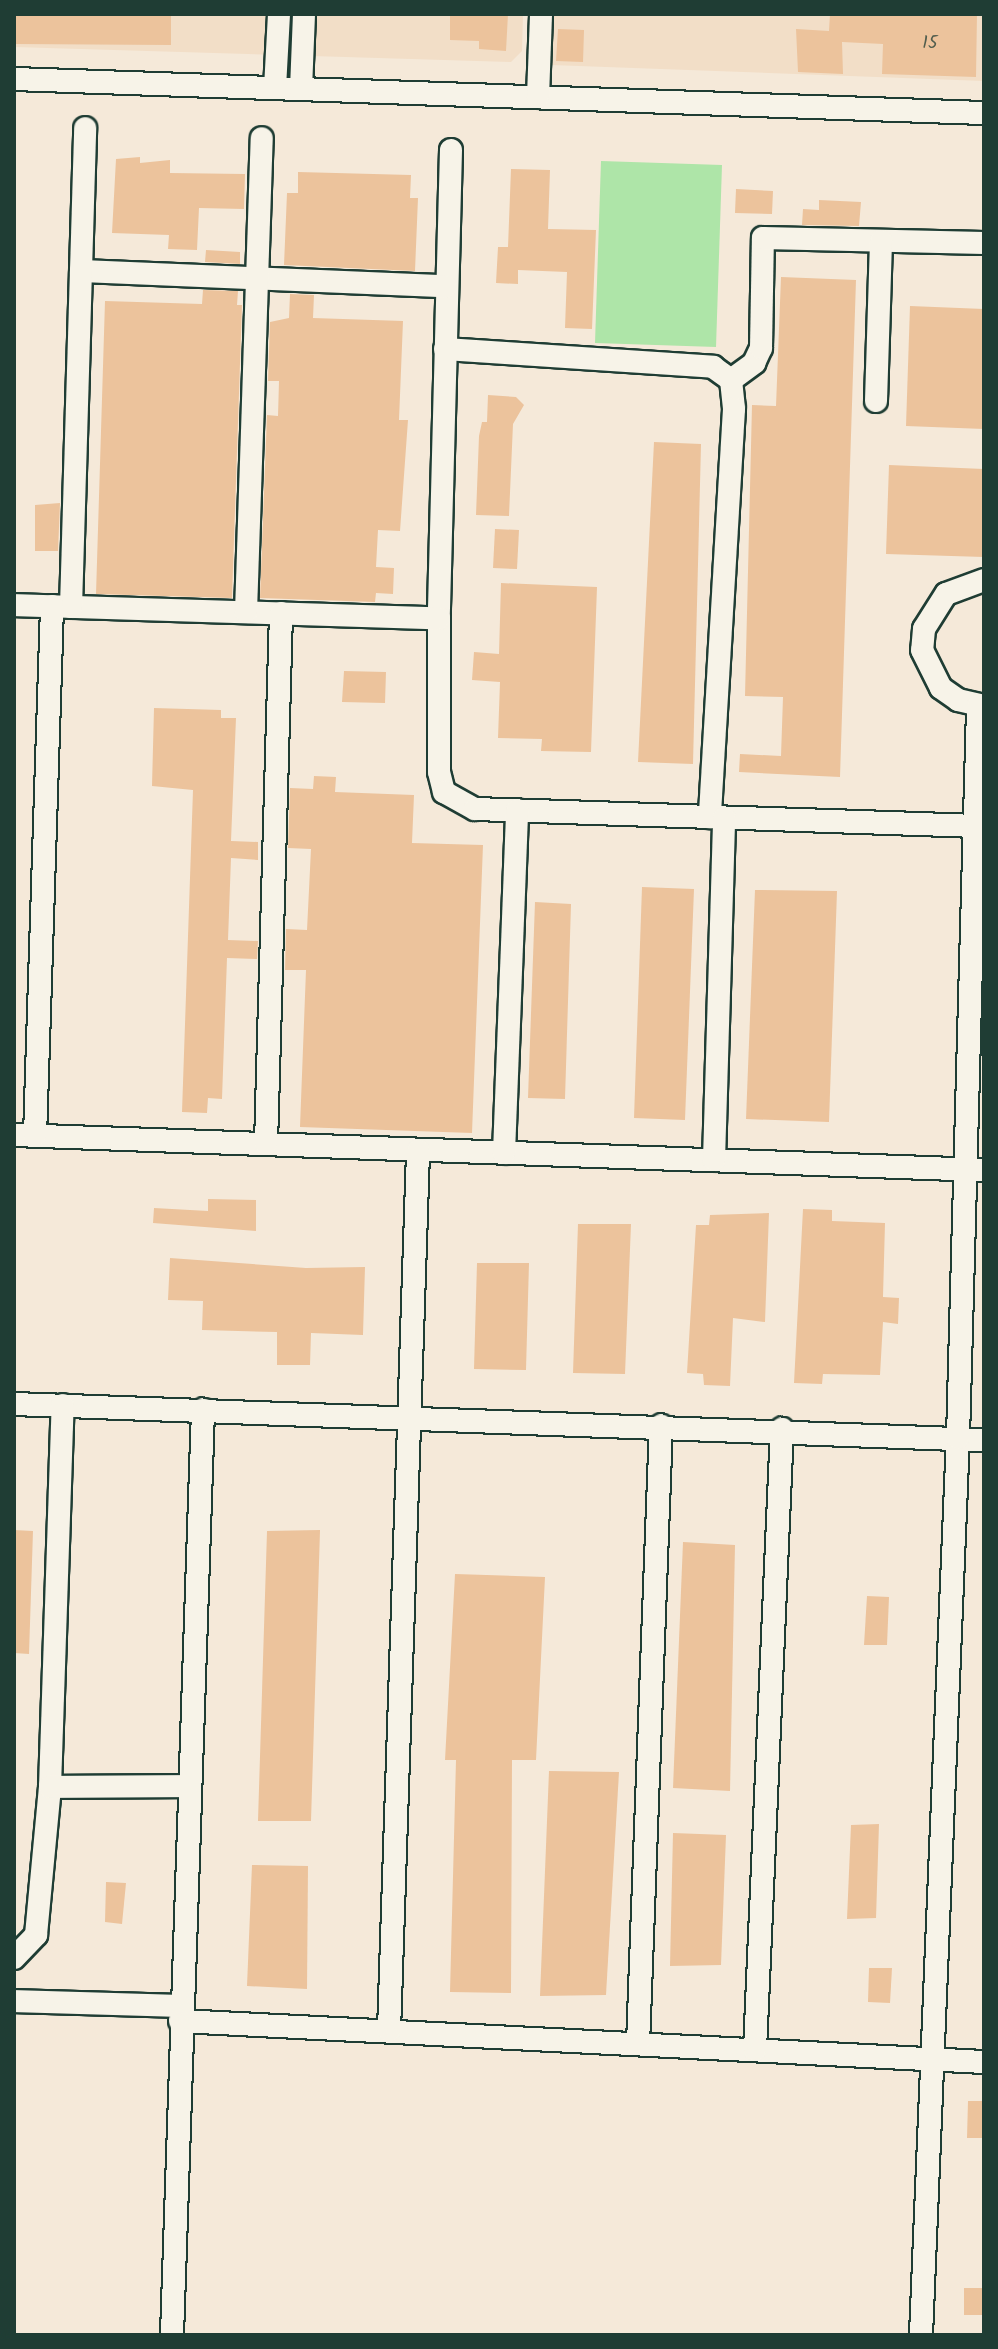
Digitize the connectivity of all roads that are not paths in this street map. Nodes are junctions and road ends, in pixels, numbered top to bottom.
1 (279, 14) edge
2 (304, 14) edge
3 (541, 14) edge
4 (14, 79) edge
5 (275, 88) junction
6 (301, 89) junction
7 (538, 97) junction
8 (984, 113) edge
9 (85, 128) dead end
10 (262, 138) dead end
11 (451, 150) dead end
12 (881, 241) junction
13 (984, 243) edge
14 (81, 271) junction
15 (257, 278) junction
16 (446, 286) junction
17 (445, 349) junction
18 (731, 380) junction
19 (876, 401) dead end
20 (984, 580) edge
21 (14, 605) edge
22 (61, 606) junction
23 (246, 612) junction
24 (281, 613) junction
25 (439, 618) junction
26 (981, 706) edge
27 (517, 810) junction
28 (717, 817) junction
29 (978, 826) junction
30 (25, 1136) edge
31 (266, 1144) junction
32 (418, 1150) junction
33 (504, 1153) junction
34 (714, 1160) junction
35 (975, 1170) edge
36 (14, 1404) edge
37 (63, 1405) junction
38 (203, 1410) junction
39 (412, 1419) junction
40 (661, 1425) junction
41 (782, 1429) junction
42 (958, 1438) junction
43 (984, 1440) edge
44 (188, 1786) junction
45 (50, 1787) junction
46 (14, 1958) edge
47 (14, 2001) edge
48 (180, 2013) junction
49 (389, 2031) junction
50 (638, 2044) junction
51 (755, 2050) junction
52 (933, 2059) junction
53 (984, 2062) edge
54 (172, 2335) edge
55 (921, 2335) edge

1 - 5 street
2 - 6 street
3 - 7 street
4 - 5 street
5 - 6 street
6 - 7 street
7 - 8 street
9 - 14 street
10 - 15 street
11 - 16 street
12 - 13 street
12 - 18 street
12 - 19 street
14 - 15 street
14 - 22 street
15 - 16 street
15 - 23 street
16 - 17 street
17 - 18 street
17 - 25 street
18 - 28 street
20 - 26 street
21 - 22 street
22 - 23 street
22 - 30 street
23 - 24 street
24 - 25 street
24 - 31 street
25 - 27 street
26 - 29 street
27 - 28 street
27 - 33 street
28 - 29 street
28 - 34 street
29 - 35 street
30 - 31 street
31 - 32 street
32 - 33 street
32 - 39 street
33 - 34 street
34 - 35 street
35 - 42 street
36 - 37 street
37 - 38 street
37 - 45 street
38 - 39 street
38 - 44 street
39 - 40 street
39 - 49 street
40 - 41 street
40 - 50 street
41 - 42 street
41 - 51 street
42 - 43 street
42 - 52 street
44 - 45 street
44 - 48 street
45 - 46 street
47 - 48 street
48 - 49 street
48 - 54 street
49 - 50 street
50 - 51 street
51 - 52 street
52 - 53 street
52 - 55 street

